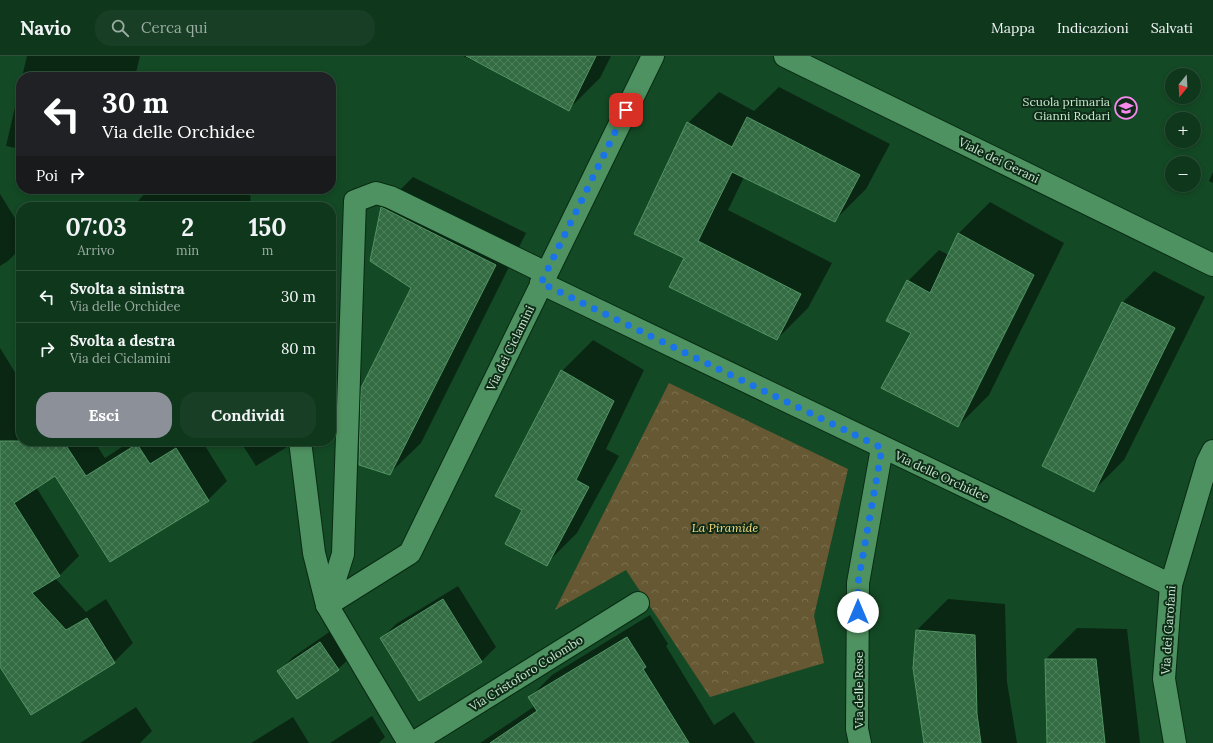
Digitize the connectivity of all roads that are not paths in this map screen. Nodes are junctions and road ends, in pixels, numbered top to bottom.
1 (653, 56) edge
2 (785, 56) edge
3 (1213, 265) edge
4 (544, 278) junction
5 (301, 446) edge
6 (882, 448) junction
7 (1213, 451) edge
8 (1170, 585) junction
9 (638, 603) dead end
10 (327, 605) junction
11 (409, 743) edge
12 (413, 743) edge
13 (860, 743) edge
14 (1175, 743) edge

1 - 4 street, Via dei Ciclamini
2 - 3 street, Viale dei Gerani
4 - 6 street, Via delle Orchidee
4 - 10 street, Via dei Ciclamini
4 - 10 street, Via delle Orchidee
5 - 10 street
6 - 8 street, Via delle Orchidee
6 - 13 street, Via delle Rose
7 - 8 street, Via dei Garofani
8 - 14 street, Via dei Garofani
9 - 12 street, Via Cristoforo Colombo
10 - 11 street

